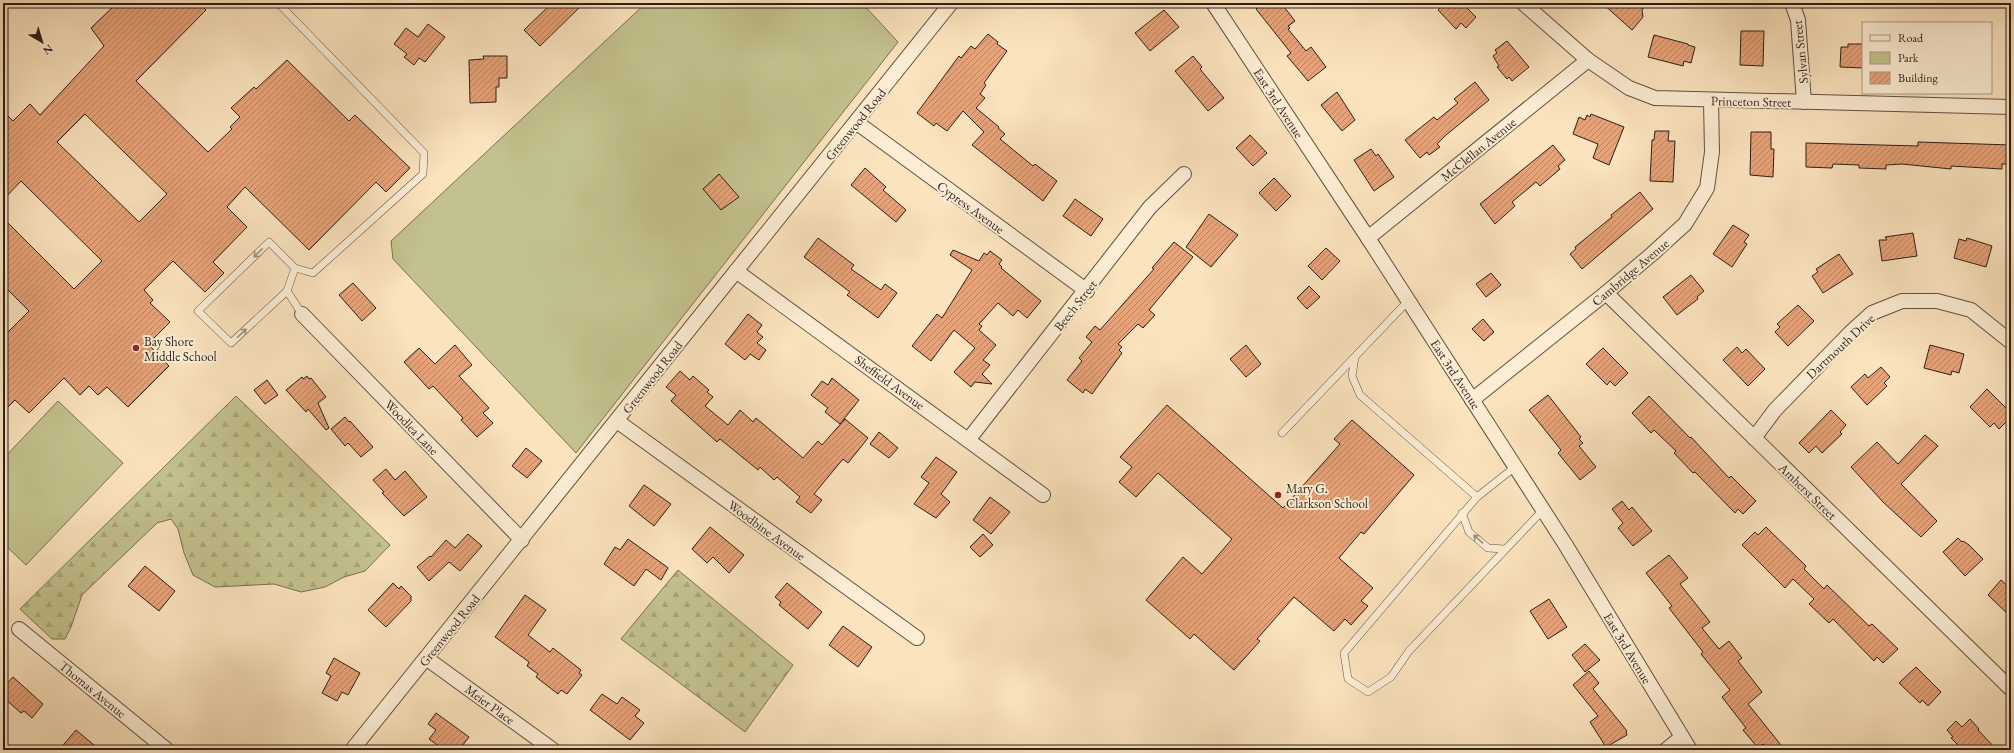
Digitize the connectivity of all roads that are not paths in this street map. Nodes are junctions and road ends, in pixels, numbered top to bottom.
1 (278, 3) edge
2 (951, 3) edge
3 (1213, 3) edge
4 (1523, 3) edge
5 (1792, 3) edge
6 (1588, 60) junction
7 (1711, 101) junction
8 (1804, 102) junction
9 (2011, 107) edge
10 (856, 122) junction
11 (1184, 174) dead end
12 (1368, 238) junction
13 (295, 268) junction
14 (736, 271) junction
15 (287, 291) junction
16 (1087, 291) junction
17 (1606, 293) junction
18 (1408, 301) junction
19 (302, 314) joint
20 (2011, 342) edge
21 (1355, 357) junction
22 (1472, 400) junction
23 (617, 422) junction
24 (1282, 433) dead end
25 (1754, 438) junction
26 (969, 439) junction
27 (1515, 467) junction
28 (1043, 495) dead end
29 (1476, 497) junction
30 (1543, 510) junction
31 (1462, 513) junction
32 (522, 540) junction
33 (1505, 549) junction
34 (19, 629) dead end
35 (917, 638) dead end
36 (426, 658) junction
37 (2011, 689) edge
38 (1682, 737) junction
39 (167, 750) edge
40 (352, 750) edge
41 (553, 750) edge
42 (1666, 750) edge
43 (1690, 750) edge

1 - 13 lane
2 - 10 street, Greenwood Road
3 - 12 street, East 3rd Avenue
4 - 6 street, Princeton Street
5 - 8 street, Sylvan Street
6 - 7 street, Princeton Street
6 - 12 street, McClellan Avenue
7 - 8 street, Princeton Street
7 - 17 street, Cambridge Avenue
8 - 9 street, Princeton Street
10 - 14 street, Greenwood Road
10 - 16 street, Cypress Avenue
11 - 16 street, Beech Street
12 - 18 street, East 3rd Avenue
13 - 15 lane
13 -> 15 lane
14 - 23 street, Greenwood Road
14 - 26 street, Sheffield Avenue
15 - 19 lane
16 - 26 street, Beech Street
17 - 22 street, Cambridge Avenue
17 - 25 street, Amherst Street
18 - 21 lane
18 - 22 street, East 3rd Avenue
19 - 32 street, Woodlea Lane
20 - 25 street, Dartmouth Drive
21 - 24 lane
21 - 29 lane
22 - 27 street, East 3rd Avenue
23 - 32 street, Greenwood Road
23 - 35 street, Woodbine Avenue
25 - 37 street, Amherst Street
26 - 28 street, Sheffield Avenue
27 - 29 lane
27 - 30 street, East 3rd Avenue
29 - 31 lane
30 - 33 lane
30 - 38 street, East 3rd Avenue
33 -> 31 lane
31 - 33 lane
32 - 36 street, Greenwood Road
34 - 39 street, Thomas Avenue
36 - 40 street, Greenwood Road
36 - 41 street, Meier Place
38 - 42 street
38 - 43 street, East 3rd Avenue

